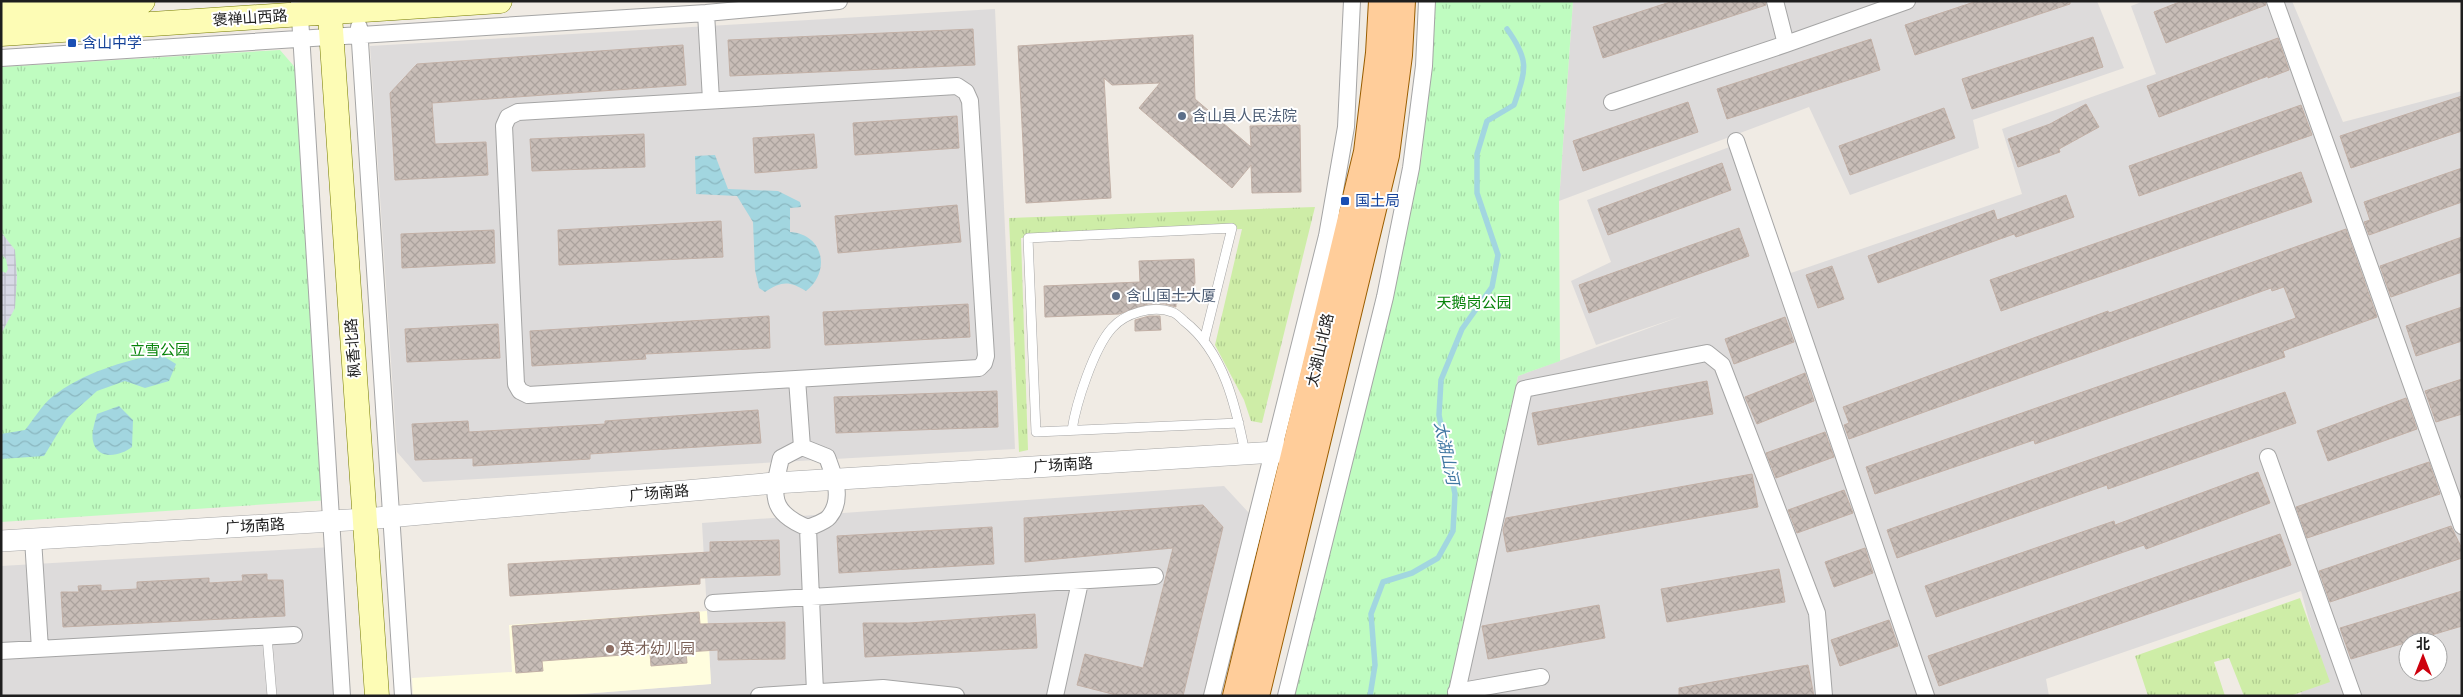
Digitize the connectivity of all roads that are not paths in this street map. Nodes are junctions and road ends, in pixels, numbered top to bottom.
1 (143, 1) edge
2 (500, 1) edge
3 (839, 1) edge
4 (1352, 1) edge
5 (1382, 1) edge
6 (1402, 1) edge
7 (1427, 1) edge
8 (1775, 1) edge
9 (1907, 1) edge
10 (2276, 1) edge
11 (358, 6) edge
12 (330, 7) edge
13 (299, 8) edge
14 (1, 10) edge
15 (706, 13) junction
16 (1, 34) edge
17 (360, 36) junction
18 (332, 38) junction
19 (301, 40) junction
20 (1786, 44) junction
21 (1, 58) edge
22 (712, 100) junction
23 (1612, 102) dead end
24 (1736, 141) dead end
25 (1204, 341) junction
26 (797, 379) junction
27 (1239, 423) junction
28 (1072, 430) junction
29 (802, 447) junction
30 (1295, 451) junction
31 (1245, 454) junction
32 (2268, 457) dead end
33 (836, 480) junction
34 (775, 483) junction
35 (391, 516) junction
36 (365, 519) junction
37 (331, 521) junction
38 (2462, 526) edge
39 (808, 528) junction
40 (33, 540) junction
41 (1, 542) edge
42 (1156, 576) dead end
43 (1080, 582) junction
44 (811, 598) junction
45 (713, 603) dead end
46 (294, 635) dead end
47 (268, 636) junction
48 (40, 649) junction
49 (1, 651) edge
50 (1541, 677) dead end
51 (815, 692) junction
52 (1456, 694) edge
53 (272, 696) edge
54 (342, 696) edge
55 (376, 696) edge
56 (403, 696) edge
57 (759, 696) edge
58 (956, 696) edge
59 (1055, 696) edge
60 (1212, 696) edge
61 (1236, 696) edge
62 (1256, 696) edge
63 (1286, 696) edge
64 (1824, 696) edge
65 (1926, 696) edge
66 (2353, 696) edge

1 - 14 main road
2 - 11 main road, 褒禅山西路
3 - 15 street
4 - 30 street
5 - 30 main road, 太湖山北路
6 - 30 main road, 太湖山北路
7 - 63 street
8 - 20 street
9 - 20 street
10 - 38 street
11 - 12 main road, 褒禅山西路
11 - 17 street
12 - 13 main road, 褒禅山西路
12 - 18 main road, 枫香北路
13 - 16 main road, 褒禅山西路
13 - 19 street
15 - 17 street
15 - 22 street
17 - 18 street
17 - 35 street
18 - 19 street
18 - 36 main road, 枫香北路
19 - 21 street
19 - 37 street
20 - 23 street
22 - 26 street
22 - 26 street
24 - 65 street
25 - 27 lane
25 - 28 lane
25 - 28 lane
26 - 29 street
27 - 28 lane
27 - 31 lane
29 - 33 street
29 - 34 street
30 - 31 street, 广场南路
30 - 60 street
30 - 61 main road, 太湖山北路
30 - 62 main road, 太湖山北路
31 - 33 street, 广场南路
32 - 66 street
33 - 34 street, 广场南路
33 - 39 street
34 - 35 street, 广场南路
34 - 39 street
35 - 36 street, 广场南路
35 - 56 street
36 - 37 street, 广场南路
36 - 55 main road, 枫香北路
37 - 40 street, 广场南路
37 - 54 street
39 - 44 street
40 - 41 street, 广场南路
40 - 48 street
42 - 43 street
43 - 44 street
43 - 59 street
44 - 45 street
44 - 51 street
46 - 47 street
47 - 48 street
47 - 53 lane
48 - 49 street
50 - 52 street
51 - 57 street
51 - 58 street
52 - 64 street

